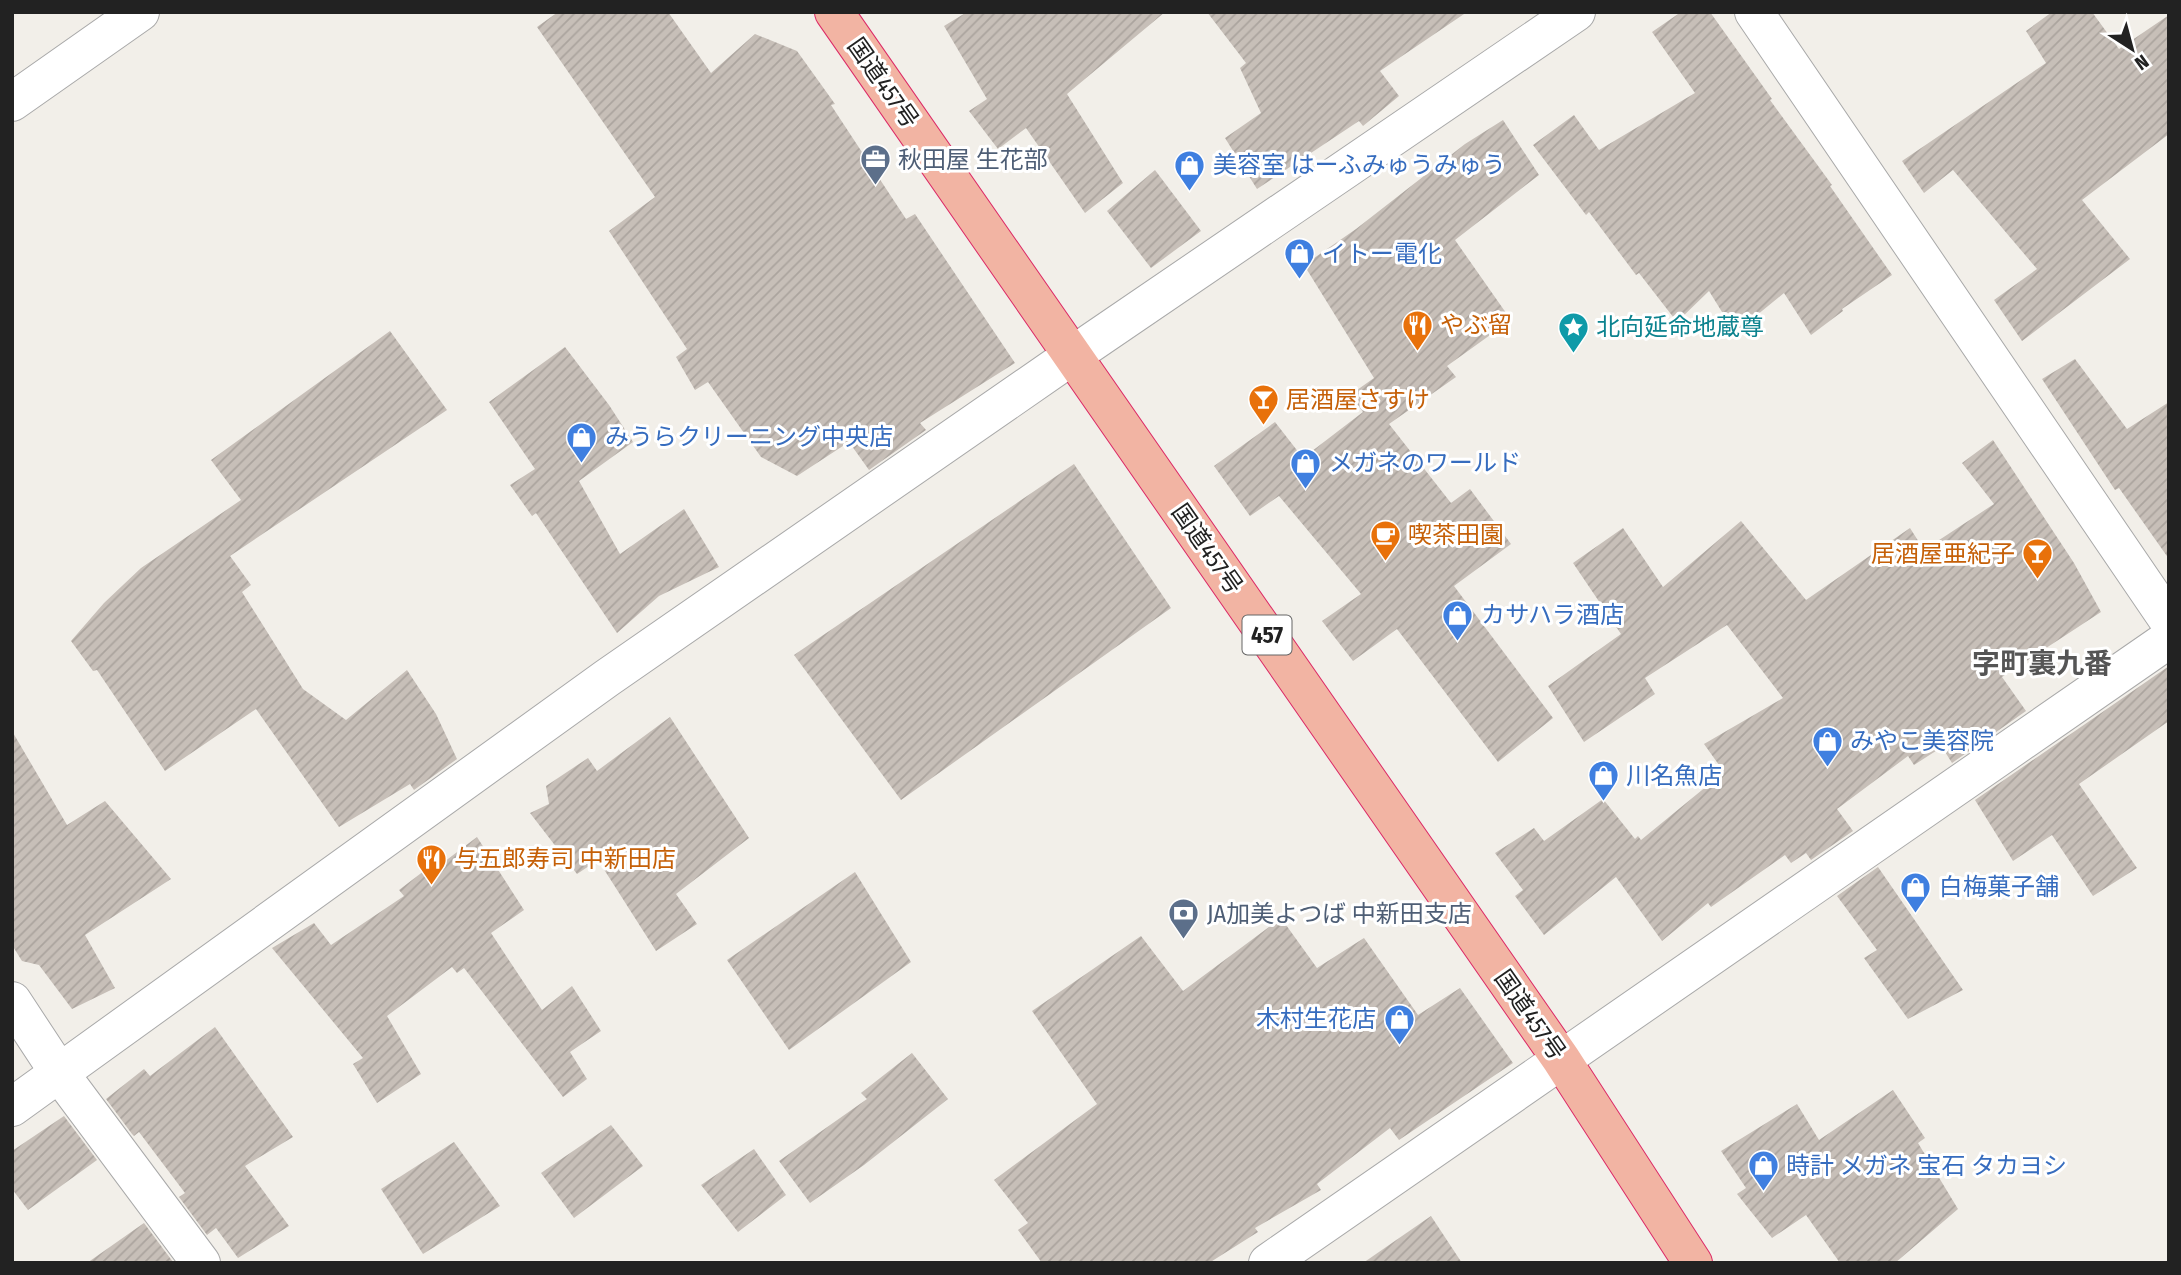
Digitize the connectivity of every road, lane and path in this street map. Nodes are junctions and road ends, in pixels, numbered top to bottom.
1 (140, 12) edge
2 (834, 12) edge
3 (1576, 12) edge
4 (1754, 12) edge
5 (12, 102) edge
6 (1073, 355) junction
7 (2169, 621) edge
8 (2169, 639) edge
9 (12, 1001) edge
10 (1561, 1059) junction
11 (60, 1074) junction
12 (12, 1107) edge
13 (201, 1263) edge
14 (1268, 1263) edge
15 (1693, 1263) edge

1 - 5 street
2 - 6 highway, 国道457号 / 457
3 - 6 street
4 - 7 street
6 - 10 highway, 国道457号 / 457
6 - 11 street
8 - 10 street
9 - 11 street
10 - 14 street
10 - 15 highway, 国道457号 / 457
11 - 12 street
11 - 13 street

